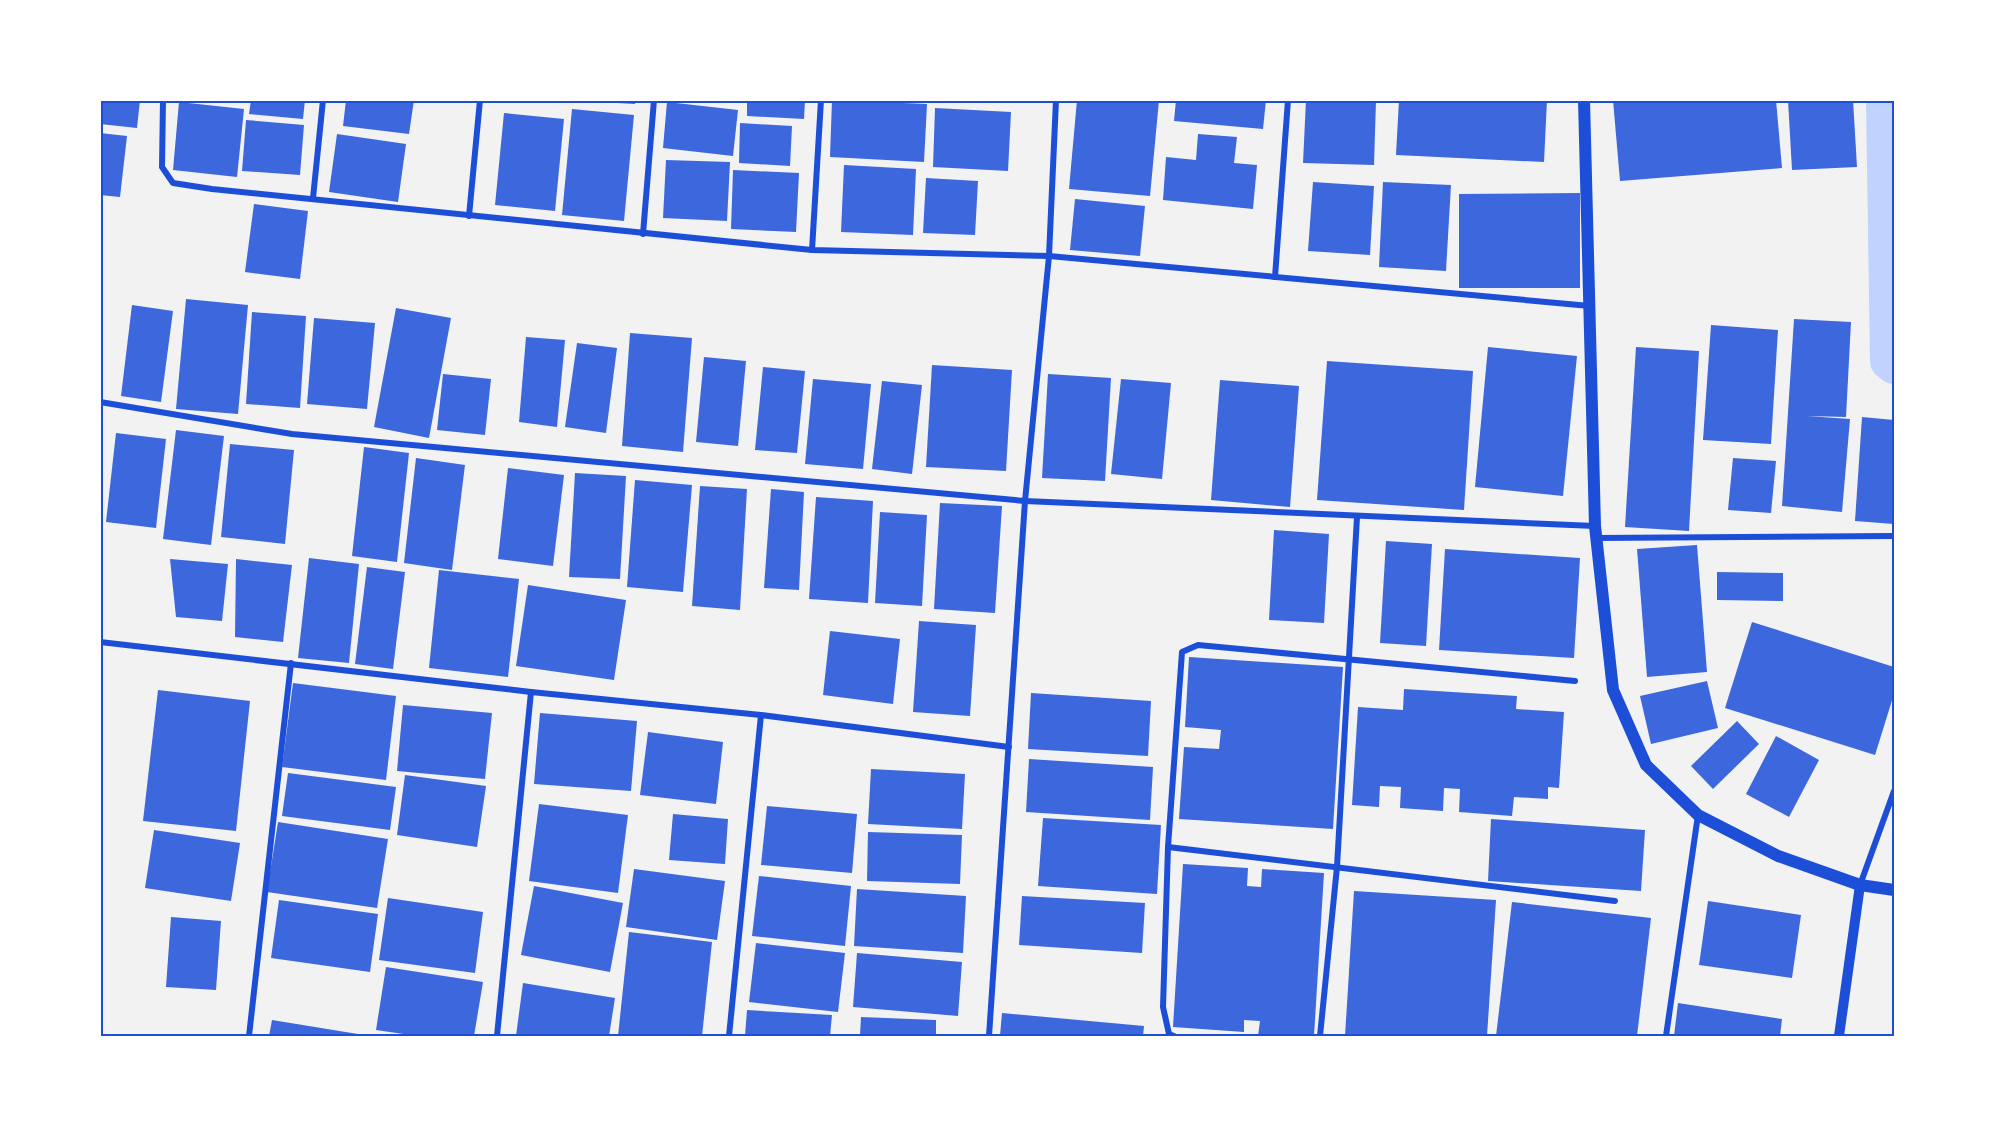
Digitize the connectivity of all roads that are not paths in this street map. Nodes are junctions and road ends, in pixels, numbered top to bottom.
1 (163, 100) edge
2 (323, 100) edge
3 (480, 100) edge
4 (654, 100) edge
5 (820, 100) edge
6 (1056, 100) edge
7 (1288, 100) edge
8 (1584, 100) edge
9 (313, 198) junction
10 (469, 216) junction
11 (643, 234) junction
12 (812, 250) junction
13 (1048, 256) junction
14 (1275, 277) junction
15 (1591, 306) junction
16 (100, 402) edge
17 (1025, 501) junction
18 (1357, 517) junction
19 (1595, 532) junction
20 (1894, 536) edge
21 (100, 642) edge
22 (1349, 661) junction
23 (291, 663) junction
24 (1575, 681) dead end
25 (531, 692) junction
26 (760, 715) junction
27 (1009, 747) junction
28 (1894, 791) edge
29 (1698, 815) junction
30 (1168, 847) junction
31 (1337, 867) junction
32 (1860, 885) junction
33 (1894, 890) edge
34 (1615, 901) dead end
35 (249, 1036) edge
36 (497, 1036) edge
37 (729, 1036) edge
38 (989, 1036) edge
39 (1174, 1036) edge
40 (1320, 1036) edge
41 (1666, 1036) edge
42 (1839, 1036) edge

1 - 9 street
2 - 9 street
3 - 10 street
4 - 11 street
5 - 12 street
6 - 13 street
7 - 14 street
8 - 15 main road
9 - 10 street
10 - 11 street
11 - 12 street
12 - 13 street
13 - 14 street
13 - 17 street
14 - 15 street
15 - 19 main road
16 - 17 street
17 - 18 street
17 - 27 street
18 - 19 street
18 - 22 street
19 - 20 street
19 - 29 main road
21 - 23 street
22 - 24 street
22 - 30 street
22 - 31 street
23 - 25 street
23 - 35 street
25 - 26 street
25 - 36 street
26 - 27 street
26 - 37 street
27 - 38 street
28 - 32 street
29 - 32 main road
29 - 41 street
30 - 31 street
30 - 39 street
31 - 34 street
31 - 40 street
32 - 33 main road
32 - 42 street

